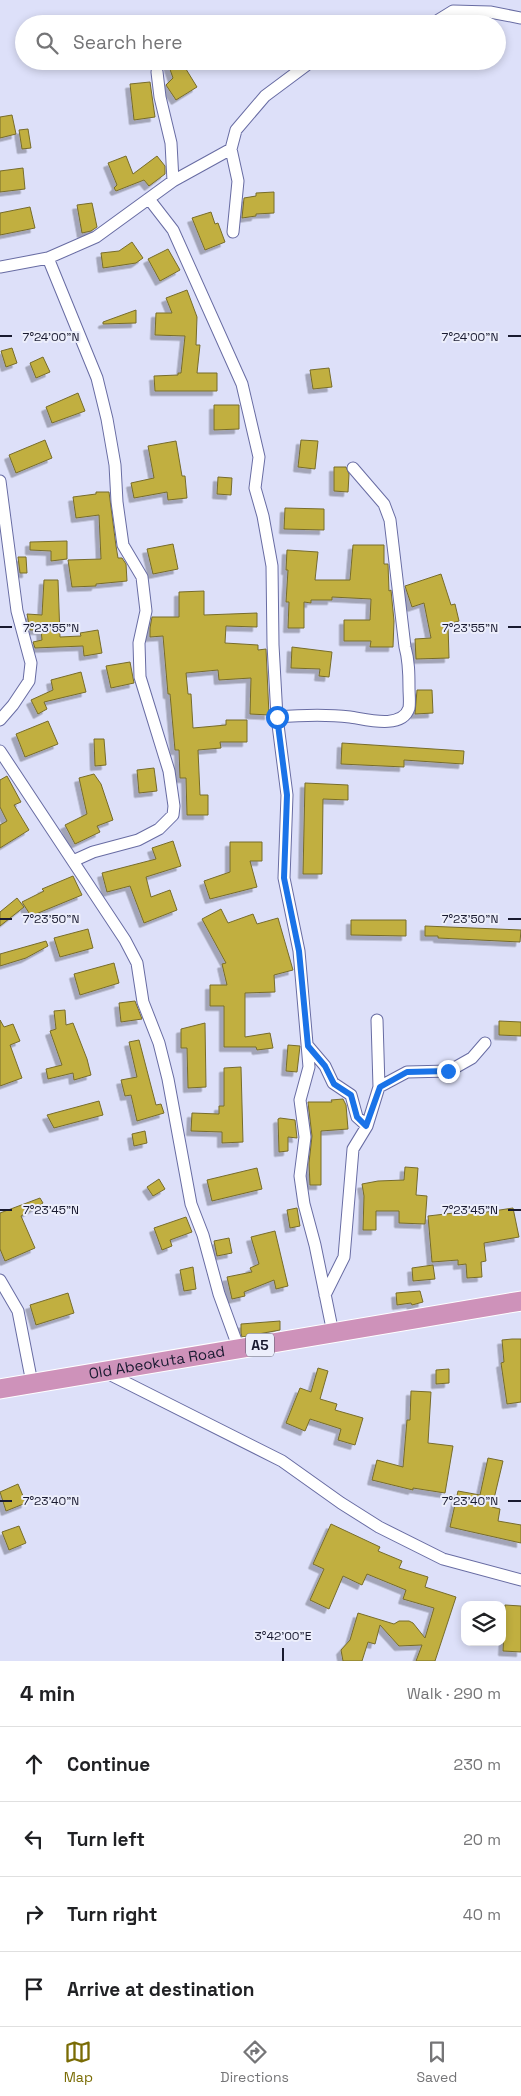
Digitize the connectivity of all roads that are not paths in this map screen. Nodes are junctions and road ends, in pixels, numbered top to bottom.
1 (448, 15) edge
2 (506, 15) edge
3 (506, 15) edge
4 (521, 18) edge
5 (300, 70) edge
6 (157, 72) dead end
7 (231, 149) junction
8 (173, 180) junction
9 (149, 199) junction
10 (233, 232) dead end
11 (48, 258) junction
12 (0, 267) edge
13 (353, 468) dead end
14 (0, 481) edge
15 (277, 717) junction
16 (0, 720) edge
17 (0, 751) edge
18 (73, 861) junction
19 (377, 1020) dead end
20 (485, 1044) dead end
21 (308, 1046) junction
22 (380, 1087) junction
23 (366, 1126) junction
24 (0, 1280) edge
25 (325, 1295) junction
26 (521, 1301) edge
27 (333, 1334) junction
28 (239, 1349) junction
29 (103, 1371) junction
30 (32, 1383) junction
31 (0, 1389) edge
32 (521, 1580) edge

1 - 3 street
2 - 4 street
5 - 7 street
6 - 8 street
7 - 8 street
7 - 10 street
8 - 9 street
9 - 11 street
9 - 15 street
11 - 12 street
11 - 18 street
13 - 15 street
14 - 16 street
15 - 21 street
17 - 18 street
18 - 28 street
19 - 22 street
20 - 22 street
21 - 23 street
21 - 25 street
22 - 23 street
23 - 25 street
24 - 30 street
25 - 27 street
26 - 27 highway, Old Abeokuta Road / A5
27 - 28 highway, Old Abeokuta Road / A5
28 - 29 highway, Old Abeokuta Road / A5
29 - 30 highway, Old Abeokuta Road / A5
29 - 32 street
30 - 31 highway, Old Abeokuta Road / A5

